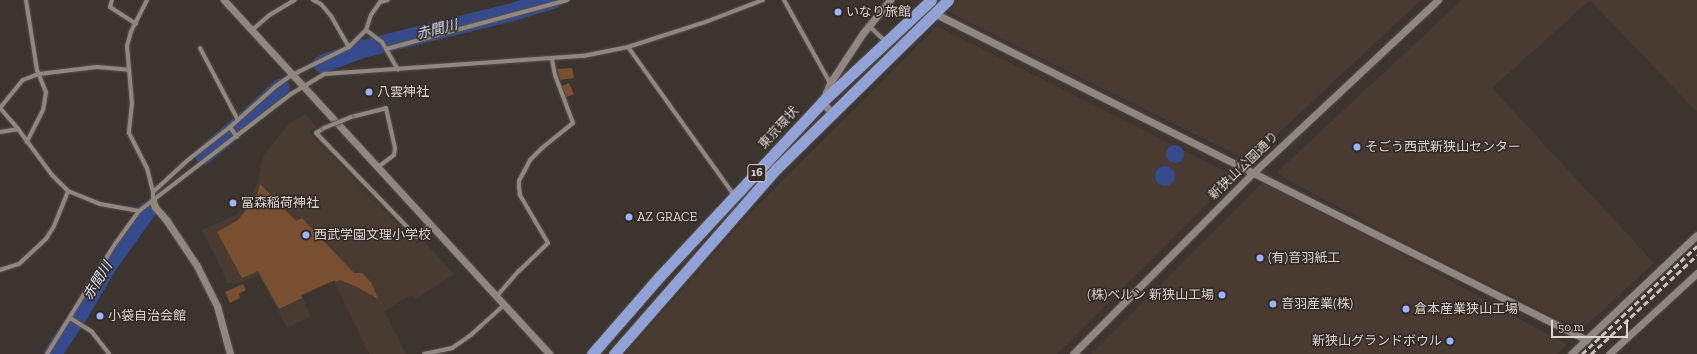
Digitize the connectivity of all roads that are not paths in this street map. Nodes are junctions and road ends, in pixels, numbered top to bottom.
1 (26, 0) edge
2 (112, 0) edge
3 (147, 0) edge
4 (224, 0) edge
5 (296, 0) edge
6 (313, 0) edge
7 (388, 0) edge
8 (568, 0) edge
9 (763, 0) edge
10 (784, 0) edge
11 (890, 0) edge
12 (931, 0) edge
13 (948, 0) edge
14 (1438, 0) edge
15 (380, 1) edge
16 (934, 13) junction
17 (136, 24) junction
18 (869, 26) junction
19 (366, 30) junction
20 (251, 31) junction
21 (886, 42) junction
22 (349, 47) junction
23 (385, 47) junction
24 (628, 47) junction
25 (200, 48) dead end
26 (552, 60) junction
27 (129, 70) junction
28 (398, 70) junction
29 (39, 74) junction
30 (292, 75) junction
31 (830, 83) junction
32 (303, 86) junction
33 (822, 102) junction
34 (0, 108) edge
35 (832, 112) junction
36 (238, 120) junction
37 (230, 127) junction
38 (18, 129) junction
39 (0, 132) edge
40 (237, 137) junction
41 (28, 142) junction
42 (377, 168) junction
43 (1254, 172) junction
44 (68, 191) junction
45 (153, 192) junction
46 (735, 197) junction
47 (153, 201) junction
48 (139, 211) junction
49 (431, 224) junction
50 (1697, 235) edge
51 (0, 270) edge
52 (1697, 272) edge
53 (496, 297) junction
54 (504, 305) junction
55 (71, 318) junction
56 (1587, 340) junction
57 (47, 354) edge
58 (109, 354) edge
59 (230, 354) edge
60 (424, 354) edge
61 (549, 354) edge
62 (592, 354) edge
63 (614, 354) edge
64 (1073, 354) edge
65 (1571, 354) edge
66 (1610, 354) edge

1 - 29 street
2 - 17 street
3 - 17 street
4 - 20 street
5 - 20 street
6 - 22 street
7 - 15 street
8 - 23 street
9 - 24 street
10 - 31 street
11 - 18 street
12 - 21 highway, 東京環状 / 16
13 - 16 highway, 東京環状 / 16
14 - 43 street, 新狭山公園通り
15 - 19 street
16 - 35 highway, 東京環状 / 16
16 - 43 street
17 - 27 street
18 - 21 street
18 - 31 street
19 - 22 street
19 - 23 street
20 - 30 street
21 - 33 highway, 東京環状 / 16
22 - 30 street
23 - 28 street
24 - 26 street
24 - 46 street
25 - 36 street
26 - 28 street
26 - 53 street
27 - 29 street
27 - 45 street
28 - 32 street
29 - 34 street
29 - 41 street
30 - 32 street
30 - 36 street
31 - 33 street
32 - 40 street
32 - 42 street
33 - 35 street
33 - 46 highway, 東京環状 / 16
34 - 38 street
35 - 63 highway, 東京環状 / 16
36 - 37 street
37 - 40 street
37 - 45 street
38 - 39 street
38 - 41 street
40 - 47 street
41 - 44 street
42 - 49 street
42 - 49 street, bridge
43 - 56 street
43 - 64 street, 新狭山公園通り
44 - 48 street
44 - 51 street
45 - 47 street
46 - 62 highway, 東京環状 / 16
47 - 48 street
47 - 59 street
48 - 55 street
49 - 53 street
50 - 56 street
52 - 66 street
53 - 54 street
54 - 60 street
54 - 61 street
55 - 57 street
55 - 58 street
56 - 65 street

